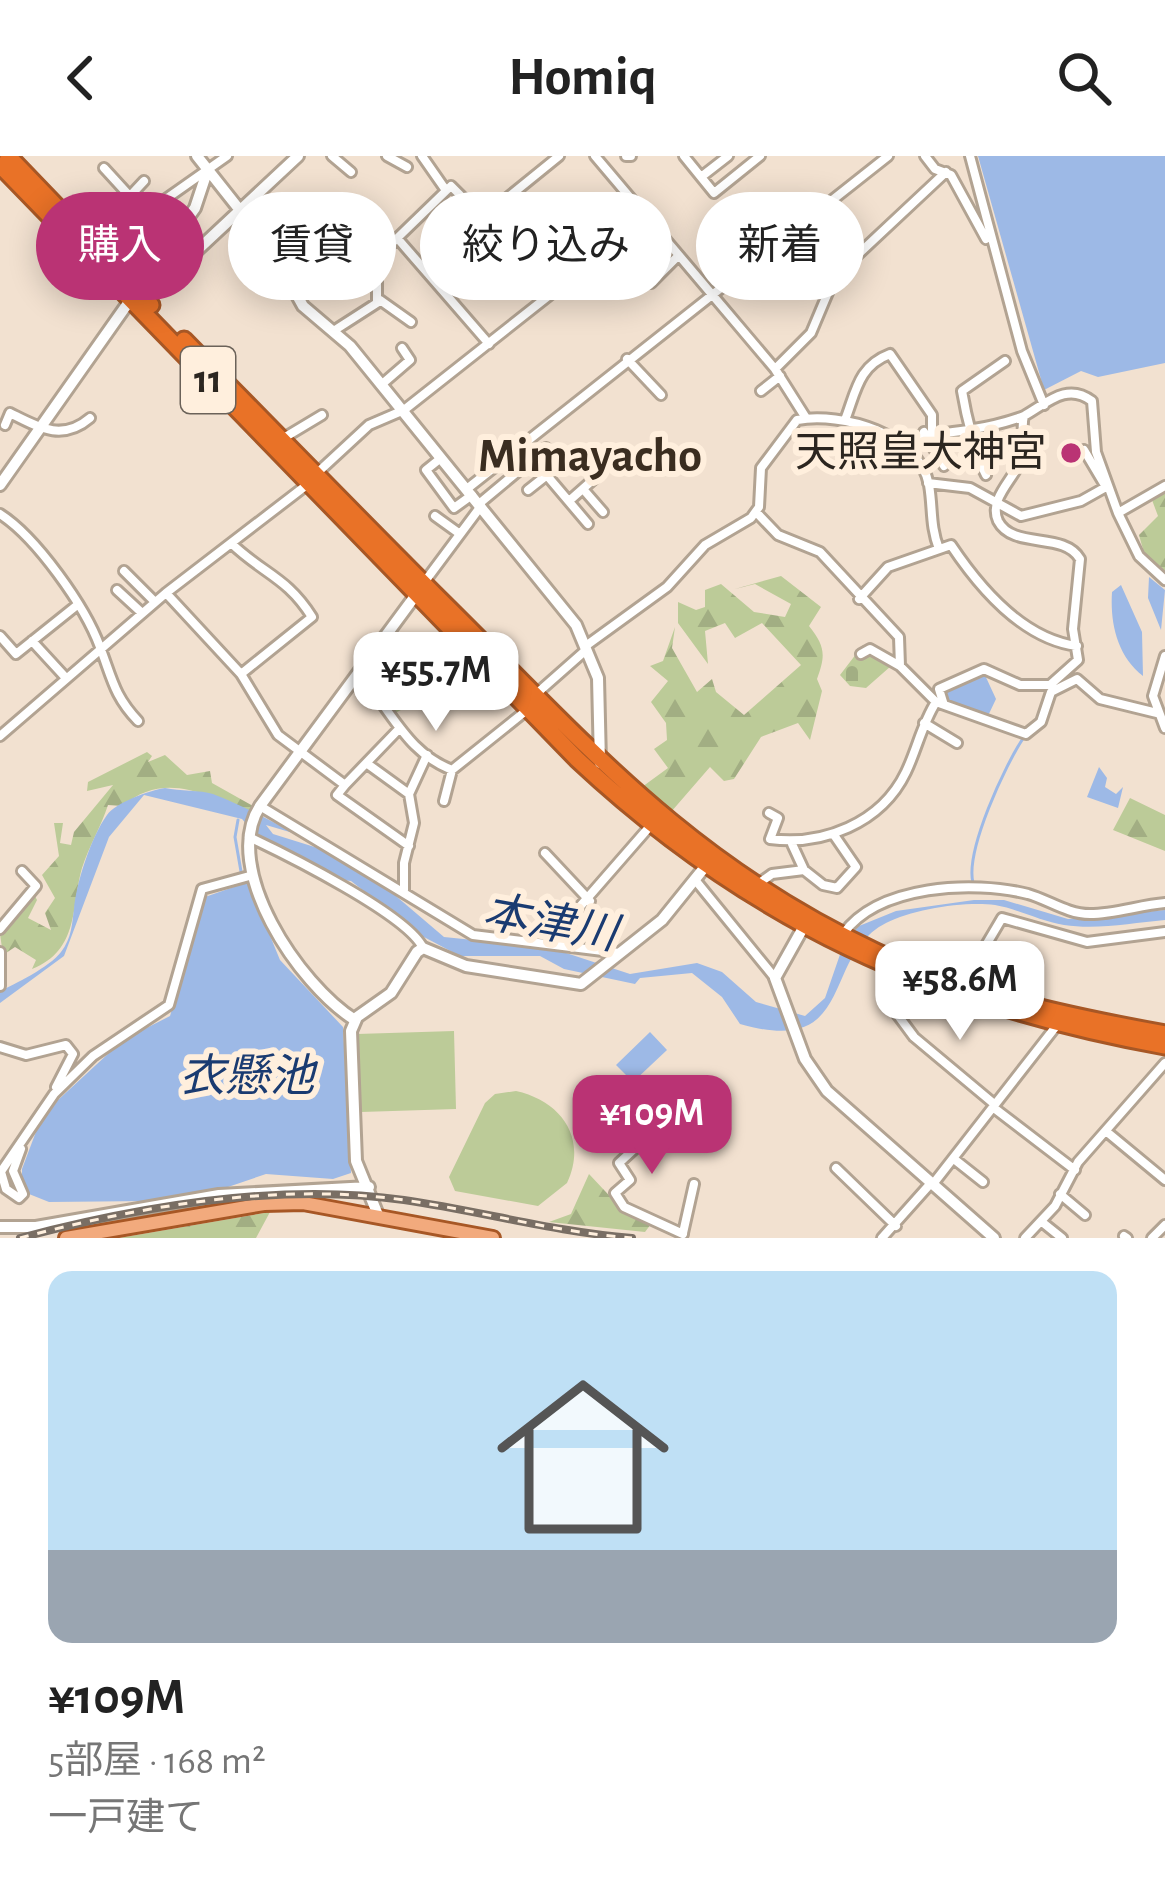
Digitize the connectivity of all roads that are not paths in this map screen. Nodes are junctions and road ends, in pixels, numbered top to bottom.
1 (8, 156) edge
2 (227, 156) edge
3 (298, 156) edge
4 (332, 156) edge
5 (387, 156) edge
6 (422, 156) edge
7 (559, 156) edge
8 (595, 156) edge
9 (684, 156) edge
10 (728, 156) edge
11 (760, 156) edge
12 (888, 156) edge
13 (925, 156) edge
14 (970, 156) edge
15 (204, 160) edge
16 (715, 160) edge
17 (0, 165) edge
18 (406, 167) dead end
19 (104, 168) dead end
20 (351, 172) dead end
21 (946, 172) junction
22 (701, 178) junction
23 (144, 181) dead end
24 (446, 189) junction
25 (43, 192) edge
26 (126, 192) edge
27 (134, 192) edge
28 (169, 192) edge
29 (198, 192) edge
30 (229, 192) edge
31 (263, 192) edge
32 (624, 192) edge
33 (843, 192) edge
34 (36, 199) edge
35 (228, 224) edge
36 (398, 239) joint
37 (204, 244) edge
38 (672, 250) edge
39 (677, 256) junction
40 (672, 261) edge
41 (998, 267) junction
42 (696, 278) edge
43 (138, 300) edge
44 (142, 300) edge
45 (142, 300) edge
46 (301, 300) edge
47 (376, 300) edge
48 (382, 300) edge
49 (544, 300) edge
50 (707, 300) edge
51 (715, 300) edge
52 (411, 322) dead end
53 (335, 330) junction
54 (488, 344) junction
55 (402, 348) dead end
56 (627, 359) junction
57 (1006, 361) dead end
58 (777, 372) junction
59 (381, 385) junction
60 (761, 392) dead end
61 (661, 395) dead end
62 (1044, 405) junction
63 (404, 410) junction
64 (322, 415) dead end
65 (1024, 416) junction
66 (90, 418) dead end
67 (806, 418) junction
68 (844, 420) junction
69 (5, 425) dead end
70 (41, 429) junction
71 (928, 431) junction
72 (975, 431) junction
73 (889, 439) junction
74 (281, 440) junction
75 (546, 448) dead end
76 (1084, 450) dead end
77 (442, 457) junction
78 (533, 459) junction
79 (944, 466) dead end
80 (547, 475) junction
81 (986, 475) dead end
82 (595, 478) dead end
83 (311, 479) junction
84 (1, 480) edge
85 (928, 483) junction
86 (1165, 486) edge
87 (1106, 487) junction
88 (583, 489) junction
89 (528, 490) dead end
90 (476, 497) junction
91 (569, 501) junction
92 (996, 503) junction
93 (603, 512) dead end
94 (756, 512) junction
95 (1118, 513) junction
96 (0, 514) edge
97 (435, 516) dead end
98 (588, 524) dead end
99 (460, 534) junction
100 (231, 543) junction
101 (939, 549) junction
102 (124, 571) dead end
103 (1165, 580) edge
104 (134, 581) junction
105 (420, 589) junction
106 (166, 593) junction
107 (859, 599) junction
108 (155, 602) junction
109 (76, 606) junction
110 (142, 613) junction
111 (0, 636) edge
112 (32, 641) junction
113 (1077, 646) junction
114 (587, 647) junction
115 (100, 648) junction
116 (861, 654) dead end
117 (1165, 656) edge
118 (900, 666) junction
119 (241, 674) junction
120 (358, 675) junction
121 (66, 678) junction
122 (939, 702) junction
123 (531, 703) junction
124 (1157, 713) junction
125 (138, 721) dead end
126 (924, 723) junction
127 (1165, 728) edge
128 (397, 731) junction
129 (0, 736) edge
130 (957, 742) dead end
131 (300, 753) junction
132 (428, 755) junction
133 (368, 765) junction
134 (452, 770) junction
135 (599, 771) junction
136 (345, 785) junction
137 (409, 794) junction
138 (444, 801) dead end
139 (260, 807) junction
140 (769, 813) dead end
141 (651, 825) junction
142 (247, 835) junction
143 (834, 835) junction
144 (792, 844) junction
145 (409, 846) junction
146 (545, 853) dead end
147 (709, 860) junction
148 (805, 870) junction
149 (22, 871) dead end
150 (271, 877) dead end
151 (255, 878) junction
152 (696, 881) junction
153 (757, 885) junction
154 (404, 890) junction
155 (590, 901) junction
156 (1165, 903) edge
157 (570, 918) dead end
158 (806, 922) junction
159 (0, 929) edge
160 (1165, 932) edge
161 (840, 940) junction
162 (423, 948) junction
163 (0, 952) edge
164 (616, 955) junction
165 (870, 955) junction
166 (775, 979) junction
167 (962, 985) junction
168 (0, 986) edge
169 (896, 1014) dead end
170 (355, 1020) junction
171 (1058, 1025) junction
172 (1165, 1034) edge
173 (1165, 1046) edge
174 (0, 1047) edge
175 (1165, 1063) edge
176 (54, 1094) junction
177 (993, 1105) junction
178 (658, 1119) dead end
179 (30, 1126) junction
180 (1107, 1132) junction
181 (954, 1159) junction
182 (836, 1168) dead end
183 (1075, 1170) junction
184 (0, 1172) edge
185 (1165, 1180) edge
186 (983, 1182) dead end
187 (694, 1184) dead end
188 (931, 1184) junction
189 (369, 1187) junction
190 (1060, 1194) junction
191 (378, 1215) junction
192 (1085, 1215) dead end
193 (1042, 1222) junction
194 (1165, 1225) edge
195 (896, 1226) junction
196 (0, 1227) edge
197 (682, 1236) edge
198 (66, 1238) edge
199 (490, 1238) edge
200 (882, 1238) edge
201 (994, 1238) edge
202 (1025, 1238) edge
203 (1062, 1238) edge
204 (1153, 1238) edge

1 - 25 highway, 11
2 - 15 street
3 - 31 main road
4 - 20 street
5 - 18 street
6 - 24 street
7 - 24 street
8 - 32 street
9 - 22 street
10 - 16 street
11 - 22 street
12 - 33 street
13 - 21 street
14 - 41 street
15 - 28 street
15 - 29 main road
15 - 30 main road
16 - 22 street
17 - 34 highway, 11
19 - 26 street
21 - 41 street
21 - 58 street
23 - 27 street
24 - 36 street
35 - 37 main road
36 - 54 street
38 - 39 street
39 - 40 street
39 - 42 street
41 - 62 street
43 - 70 main road
44 - 74 highway, 11
45 - 83 highway, 11
46 - 53 main road
47 - 53 street
48 - 52 street
49 - 54 street
50 - 56 street
51 - 58 street
53 - 59 main road
54 - 63 street
55 - 59 street
56 - 61 street
56 - 90 street
57 - 72 street
58 - 60 street
58 - 67 street
59 - 63 main road
62 - 65 street
62 - 87 street
63 - 77 main road
63 - 83 street
64 - 74 street
65 - 72 street
65 - 92 street
66 - 70 street
67 - 68 street
67 - 94 street
68 - 71 street
68 - 73 street
69 - 70 street
70 - 84 main road
71 - 72 street
71 - 73 street
71 - 79 street
72 - 81 street
73 - 85 street
74 - 83 highway, 11
75 - 78 street
76 - 87 street
77 - 90 main road
77 - 90 street
78 - 80 street
78 - 90 street
80 - 89 street
80 - 91 street
82 - 88 street
83 - 100 street
83 - 105 highway, 11
85 - 92 street
85 - 101 street
86 - 95 street
87 - 92 street
87 - 95 street
88 - 91 street
88 - 93 street
90 - 99 street
90 - 114 main road
91 - 98 street
92 - 113 street
94 - 107 street
94 - 114 street
95 - 103 street
96 - 109 street
97 - 99 street
99 - 105 street
100 - 106 street
100 - 119 street
101 - 107 street
101 - 113 street
102 - 104 street
104 - 108 street
104 - 110 street
105 - 120 main road
105 - 123 highway, 11
106 - 108 street
106 - 119 street
107 - 118 street
108 - 110 street
109 - 112 street
109 - 115 street
110 - 115 street
111 - 112 street
112 - 121 street
113 - 122 street
114 - 123 street
114 - 135 main road
115 - 121 street
115 - 125 street
116 - 118 street
117 - 124 street
118 - 122 street
119 - 131 street
120 - 128 street
120 - 131 main road
121 - 129 street
122 - 124 street
122 - 126 street
123 - 134 street
123 - 135 highway, 11
124 - 127 street
126 - 130 street
126 - 143 street
128 - 132 street
128 - 133 street
131 - 136 street
131 - 139 main road
132 - 134 street
132 - 137 street
133 - 136 street
133 - 137 street
134 - 138 street
135 - 141 highway, 11
135 - 147 highway, 11
136 - 145 street
137 - 145 street
139 - 142 main road
139 - 154 street
140 - 144 street
141 - 147 highway, 11
141 - 155 street
142 - 151 main road
142 - 162 street
143 - 144 street
143 - 148 street
144 - 148 street
145 - 154 street
146 - 155 street
147 - 152 main road
147 - 153 highway, 11
147 - 158 highway, 11
148 - 153 street
149 - 159 street
150 - 151 street
151 - 170 main road
151 - 176 street
152 - 164 main road
152 - 166 street
153 - 158 highway, 11
154 - 164 street
155 - 157 street
156 - 161 street
158 - 161 highway, 11
158 - 166 main road
160 - 167 street
161 - 165 highway, 11
162 - 164 main road
162 - 170 main road
163 - 168 street
165 - 167 highway, 11
165 - 171 highway, 11
166 - 188 main road
167 - 172 highway, 11
169 - 177 street
170 - 189 main road
171 - 173 highway, 11
171 - 177 street
174 - 176 street
175 - 180 street
176 - 179 street
177 - 181 street
177 - 183 street
178 - 197 street
179 - 184 street
179 - 184 street
180 - 183 street
180 - 185 street
181 - 186 street
181 - 188 street
182 - 195 street
183 - 190 street
187 - 197 street
188 - 195 street
188 - 201 main road
189 - 191 main road
189 - 196 main road
190 - 192 street
190 - 193 street
191 - 198 main road
191 - 199 main road
193 - 202 street
193 - 203 street
194 - 204 street
195 - 200 street

